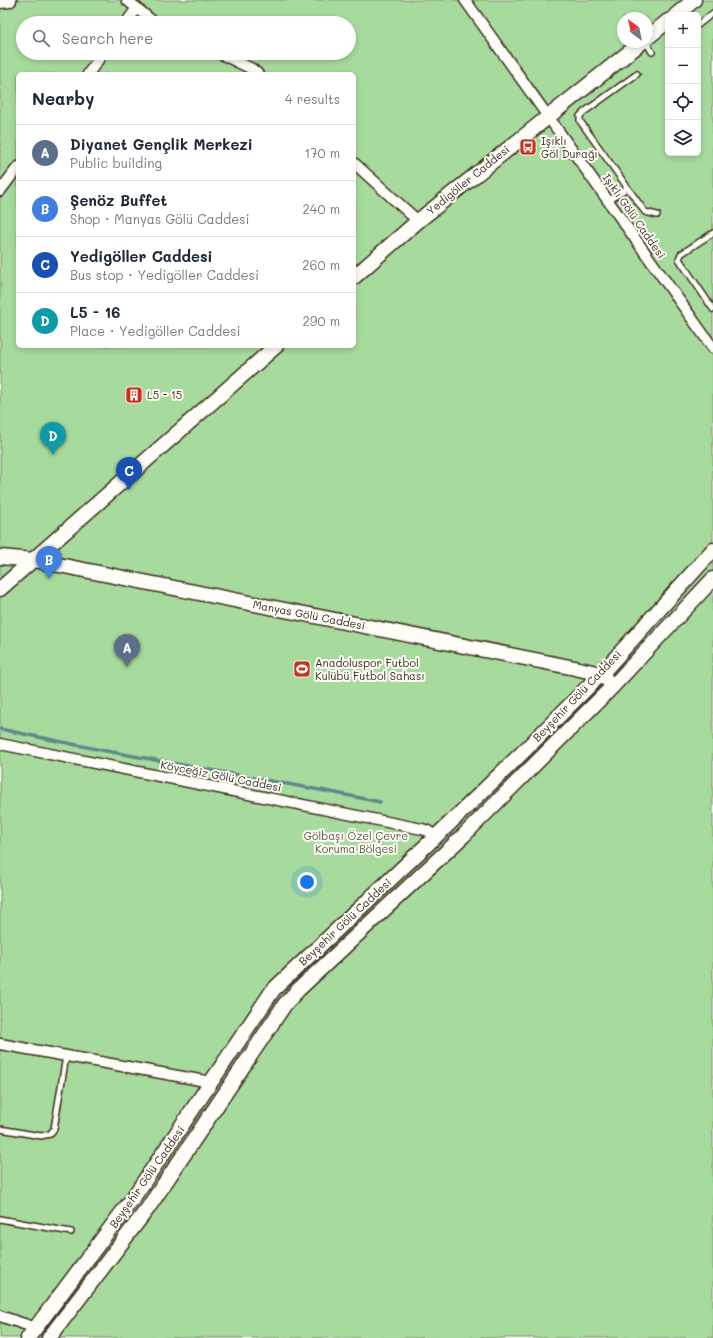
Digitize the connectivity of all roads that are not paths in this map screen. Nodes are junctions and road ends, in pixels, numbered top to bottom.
1 (9, 0) edge
2 (128, 0) edge
3 (465, 0) edge
4 (694, 0) edge
5 (0, 1) edge
6 (137, 8) junction
7 (680, 12) edge
8 (713, 13) edge
9 (131, 16) edge
10 (146, 16) edge
11 (701, 22) edge
12 (665, 23) edge
13 (653, 33) edge
14 (634, 48) edge
15 (650, 48) edge
16 (652, 52) dead end
17 (98, 60) edge
18 (233, 60) edge
19 (89, 72) edge
20 (256, 72) edge
21 (636, 74) dead end
22 (548, 117) junction
23 (356, 165) edge
24 (16, 170) edge
25 (627, 188) junction
26 (0, 191) edge
27 (608, 201) junction
28 (657, 215) dead end
29 (418, 221) junction
30 (713, 233) edge
31 (356, 275) edge
32 (713, 309) edge
33 (274, 348) edge
34 (713, 348) edge
35 (713, 550) edge
36 (0, 557) edge
37 (34, 560) junction
38 (713, 579) edge
39 (0, 589) edge
40 (601, 674) junction
41 (613, 686) junction
42 (0, 744) edge
43 (449, 824) junction
44 (462, 837) junction
45 (431, 842) junction
46 (437, 859) junction
47 (0, 1044) edge
48 (66, 1056) junction
49 (212, 1082) junction
50 (0, 1129) edge
51 (0, 1219) edge
52 (70, 1232) dead end
53 (0, 1316) edge
54 (32, 1333) edge
55 (49, 1338) edge

1 - 5 main road
2 - 6 street
3 - 22 street, Işıklı Gölü Caddesi
4 - 7 main road
6 - 9 street
6 - 10 street
8 - 11 lane
12 - 13 main road
14 - 22 main road, Yedigöller Caddesi
15 - 16 lane
17 - 19 street
18 - 20 street
21 - 25 lane
22 - 27 street, Işıklı Gölü Caddesi
22 - 29 main road, Yedigöller Caddesi
23 - 29 street
24 - 26 street
25 - 27 lane
25 - 28 lane
27 - 34 street, Işıklı Gölü Caddesi
29 - 31 main road, Yedigöller Caddesi
30 - 32 lane
33 - 37 main road
35 - 40 main road, Beyşehir Gölü Caddesi
36 - 37 main road, Manyas Gölü Caddesi
37 - 39 main road
37 - 40 main road, Manyas Gölü Caddesi
38 - 41 main road
40 - 41 main road
40 - 43 main road, Beyşehir Gölü Caddesi
41 - 44 main road
42 - 45 street, Köyceğiz Gölü Caddesi
43 - 44 main road
43 - 45 main road, Beyşehir Gölü Caddesi
44 - 46 main road
45 - 46 main road
45 - 49 main road, Beyşehir Gölü Caddesi
46 - 55 main road
47 - 48 street
48 - 49 street
48 - 50 lane
49 - 54 main road, Beyşehir Gölü Caddesi
51 - 52 lane
53 - 54 street

